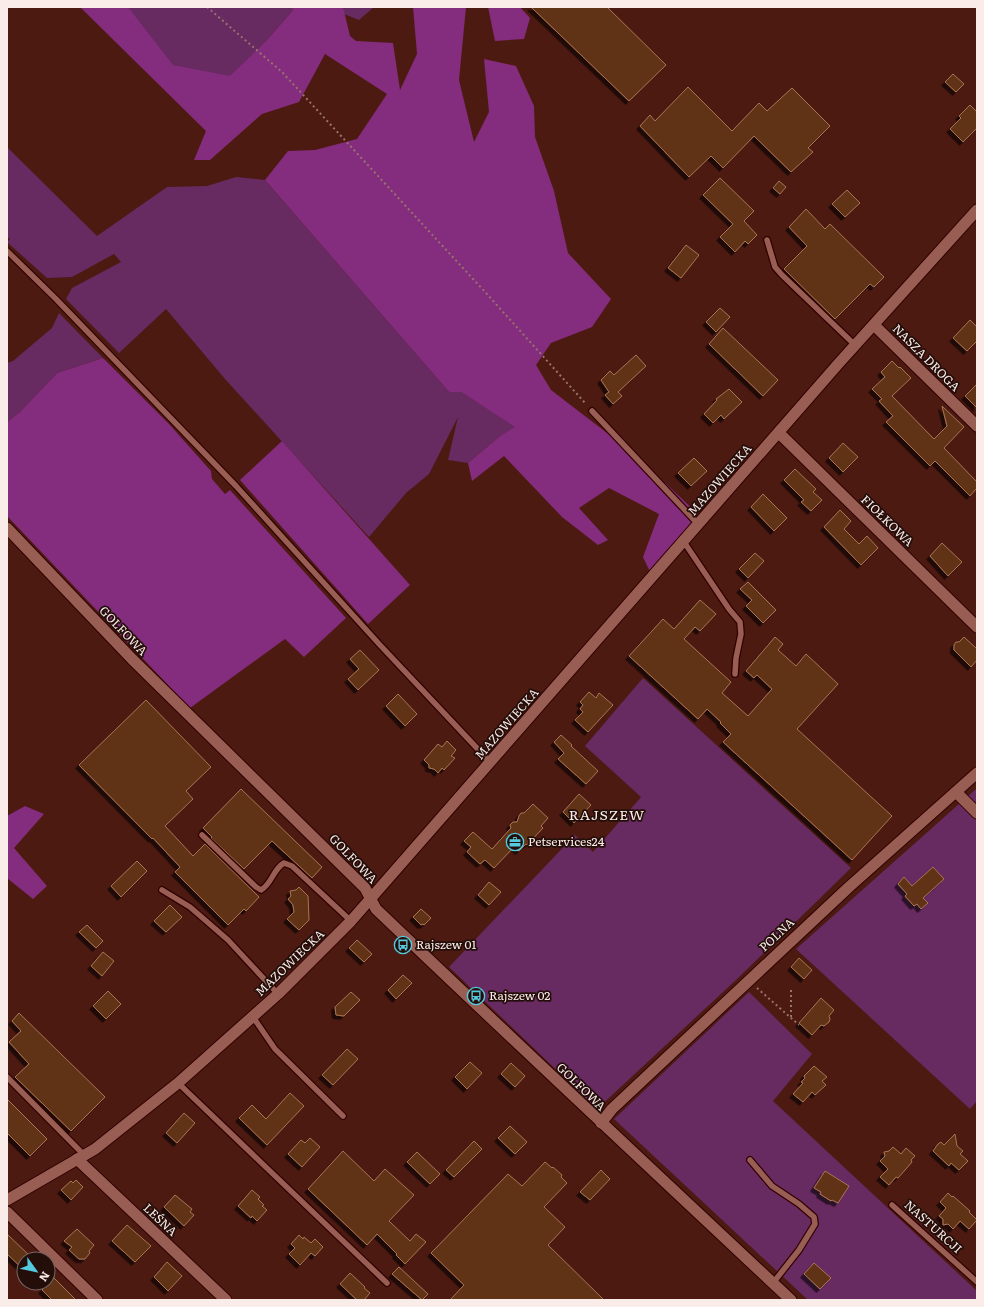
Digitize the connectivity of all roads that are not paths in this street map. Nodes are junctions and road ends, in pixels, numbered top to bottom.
1 (977, 210) edge
2 (767, 240) dead end
3 (7, 251) edge
4 (874, 325) junction
5 (855, 345) junction
6 (592, 411) road end
7 (977, 426) edge
8 (779, 433) junction
9 (699, 525) junction
10 (7, 528) edge
11 (684, 542) junction
12 (977, 627) edge
13 (735, 674) dead end
14 (490, 762) junction
15 (977, 773) edge
16 (956, 792) junction
17 (977, 813) edge
18 (202, 835) dead end
19 (162, 890) dead end
20 (371, 898) junction
21 (351, 921) junction
22 (278, 994) junction
23 (253, 1017) junction
24 (7, 1077) edge
25 (178, 1083) junction
26 (343, 1116) dead end
27 (600, 1123) junction
28 (81, 1157) junction
29 (750, 1160) dead end
30 (7, 1200) edge
31 (892, 1205) dead end
32 (7, 1212) edge
33 (977, 1282) edge
34 (386, 1283) dead end
35 (773, 1283) junction
36 (97, 1300) edge
37 (226, 1300) edge
38 (791, 1300) edge

1 - 4 street, MAZOWIECKA
2 - 5 lane
3 - 14 lane
4 - 5 street, MAZOWIECKA
4 - 7 street, NASZA DROGA
5 - 8 street, MAZOWIECKA
6 - 9 lane
8 - 9 street, MAZOWIECKA
8 - 12 street, FIOŁKOWA
9 - 11 street, MAZOWIECKA
10 - 20 street, GOLFOWA
11 - 13 lane
11 - 14 street, MAZOWIECKA
14 - 20 street, MAZOWIECKA
15 - 16 street, POLNA
16 - 17 street
16 - 27 street, POLNA
18 - 21 lane
19 - 22 lane
20 - 21 street, MAZOWIECKA
20 - 27 street, GOLFOWA
21 - 22 street, MAZOWIECKA
22 - 23 street, MAZOWIECKA
23 - 25 street, MAZOWIECKA
23 - 26 lane
24 - 28 lane
25 - 28 street, MAZOWIECKA
25 - 34 lane
27 - 35 street, GOLFOWA
28 - 30 street, MAZOWIECKA
28 - 37 street, LEŚNA
29 - 35 lane
31 - 33 lane, NASTURCJI
32 - 36 street
35 - 38 street, GOLFOWA

